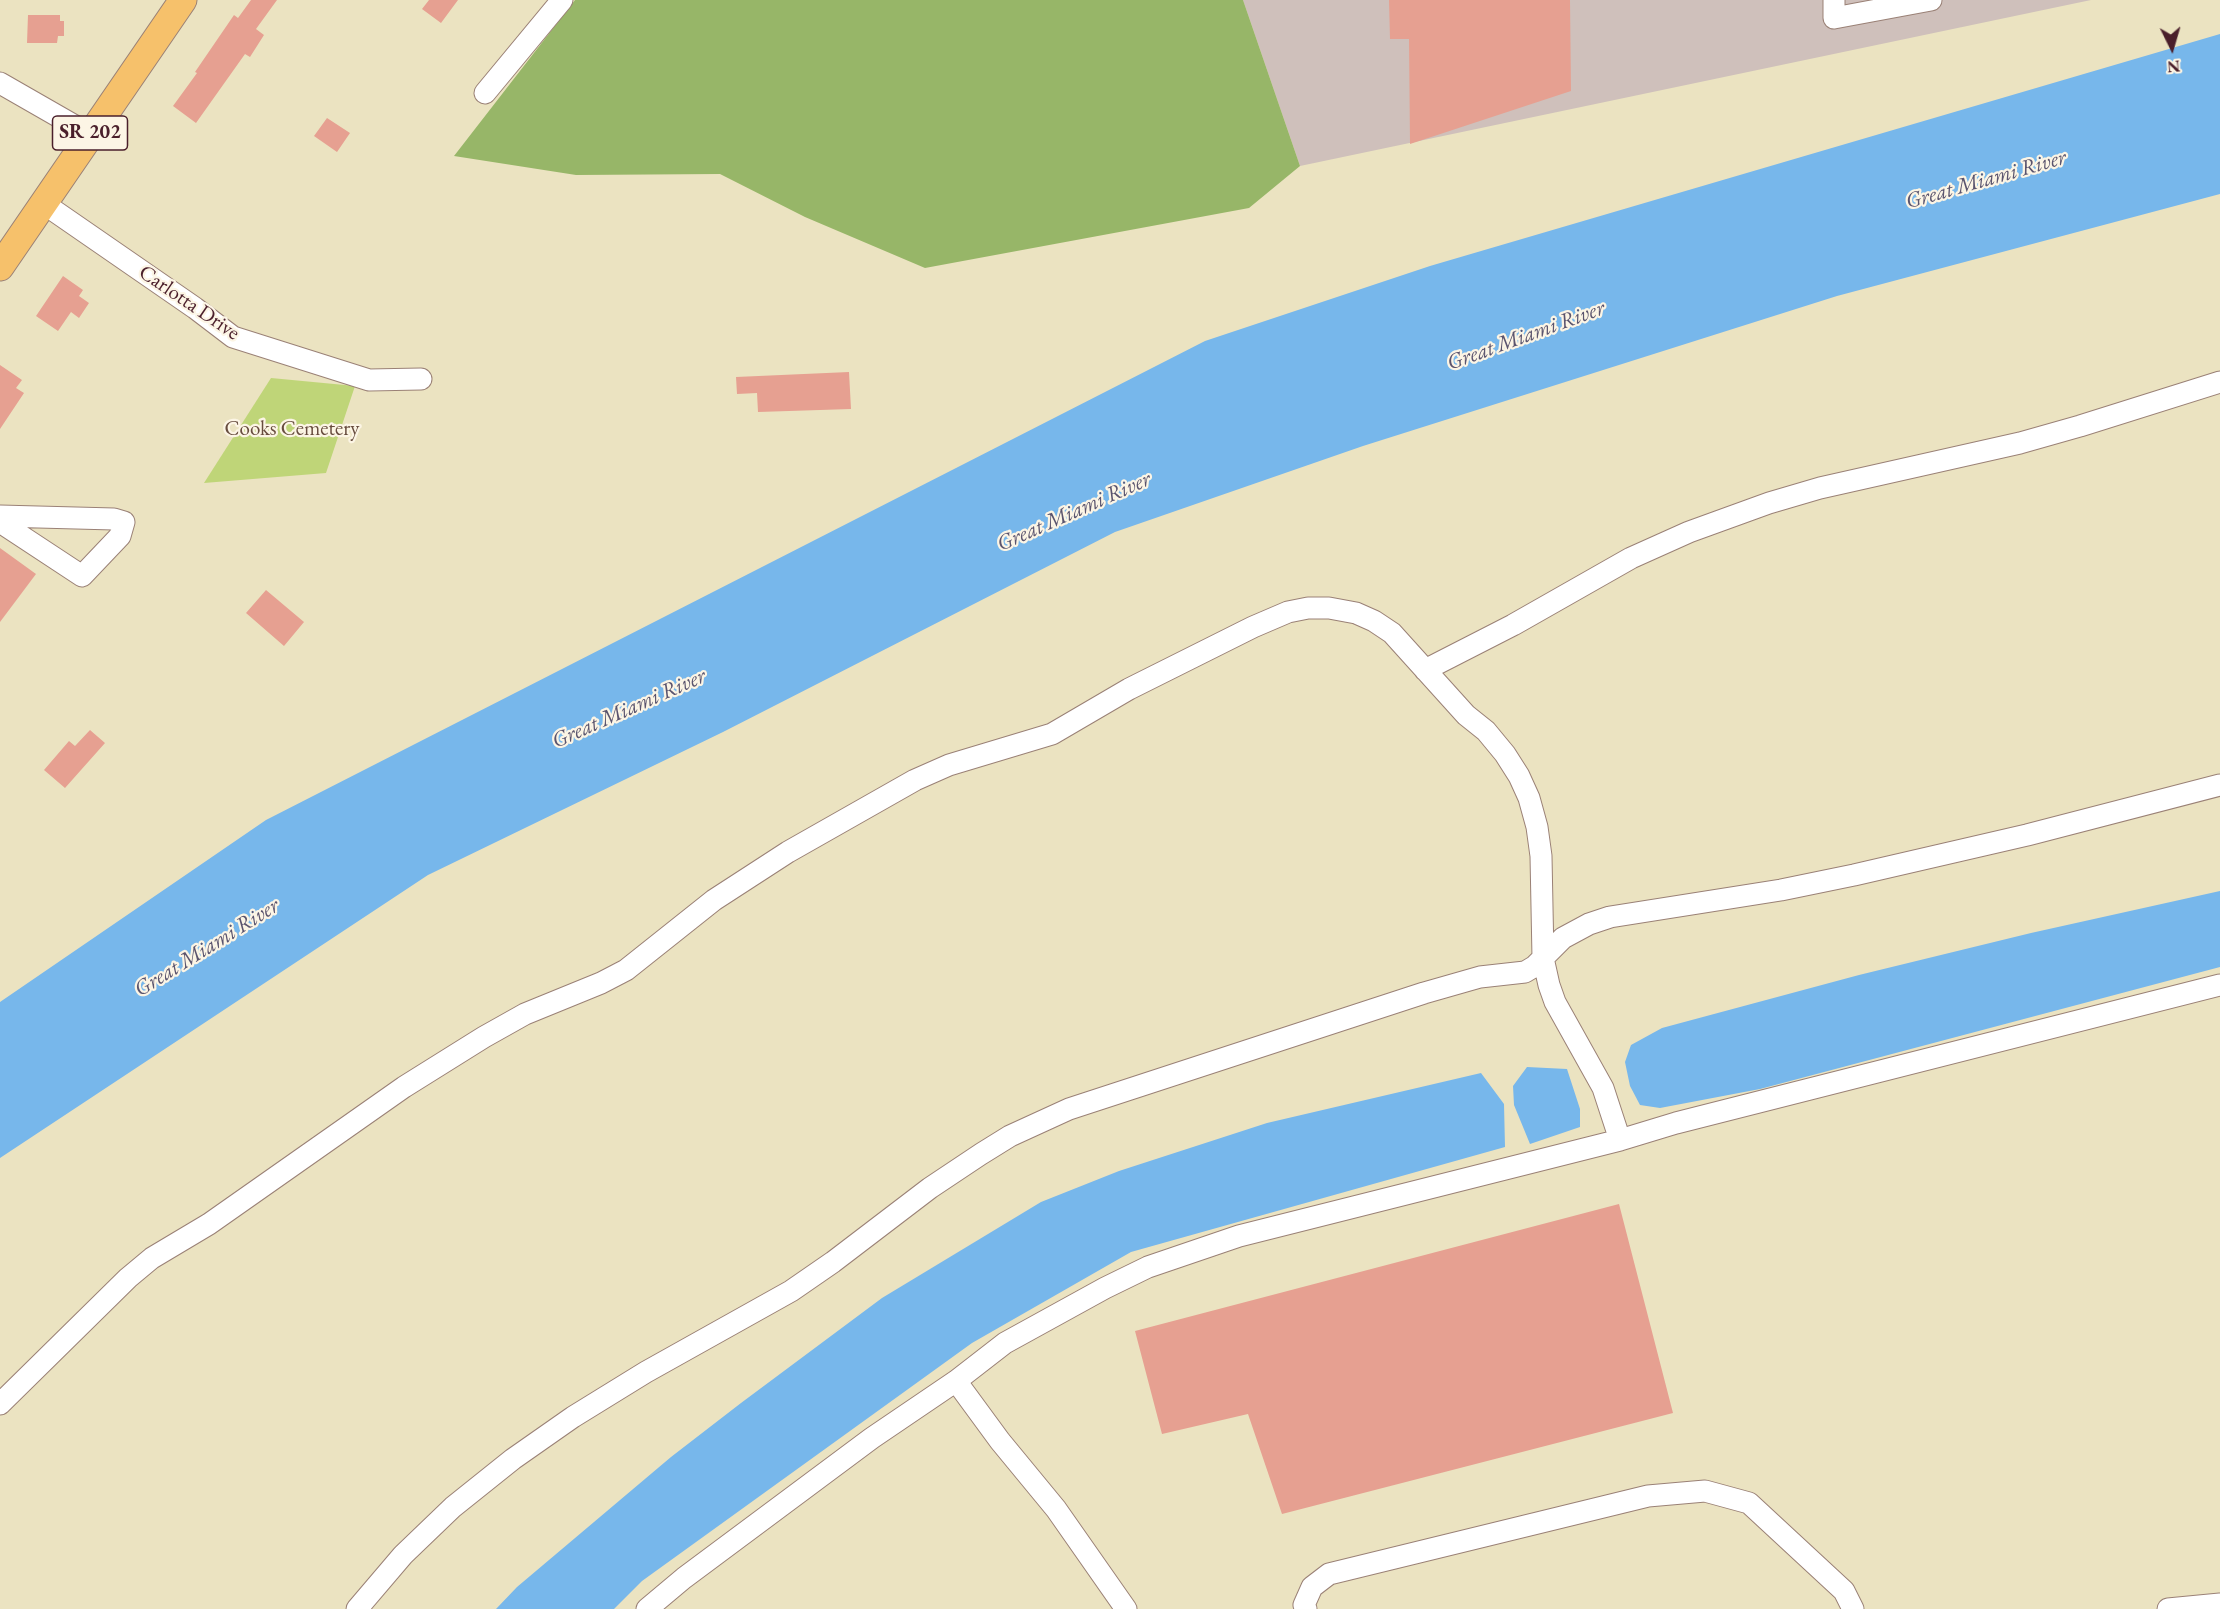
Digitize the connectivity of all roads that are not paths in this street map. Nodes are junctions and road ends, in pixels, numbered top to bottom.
1 (183, 0) edge
2 (562, 0) edge
3 (1834, 0) edge
4 (1931, 0) edge
5 (0, 83) edge
6 (485, 93) dead end
7 (89, 134) junction
8 (43, 203) junction
9 (0, 267) edge
10 (421, 379) dead end
11 (2220, 382) edge
12 (0, 516) edge
13 (0, 522) edge
14 (1425, 670) junction
15 (2220, 785) edge
16 (1543, 958) junction
17 (2220, 985) edge
18 (1620, 1140) junction
19 (956, 1381) junction
20 (0, 1404) edge
21 (2220, 1604) edge
22 (357, 1609) edge
23 (647, 1609) edge
24 (1126, 1609) edge
25 (1306, 1609) edge
26 (1853, 1609) edge
27 (2168, 1609) edge

1 - 7 main road, SR 202
2 - 6 street
3 - 4 street
5 - 7 street
7 - 8 main road, SR 202
8 - 9 main road, SR 202
8 - 10 street, Carlotta Drive
11 - 14 street
12 - 13 street
14 - 16 street
14 - 20 street
15 - 16 street
16 - 18 street
16 - 22 street
17 - 18 street
18 - 19 street
19 - 23 street
19 - 24 street
21 - 27 street
25 - 26 street

